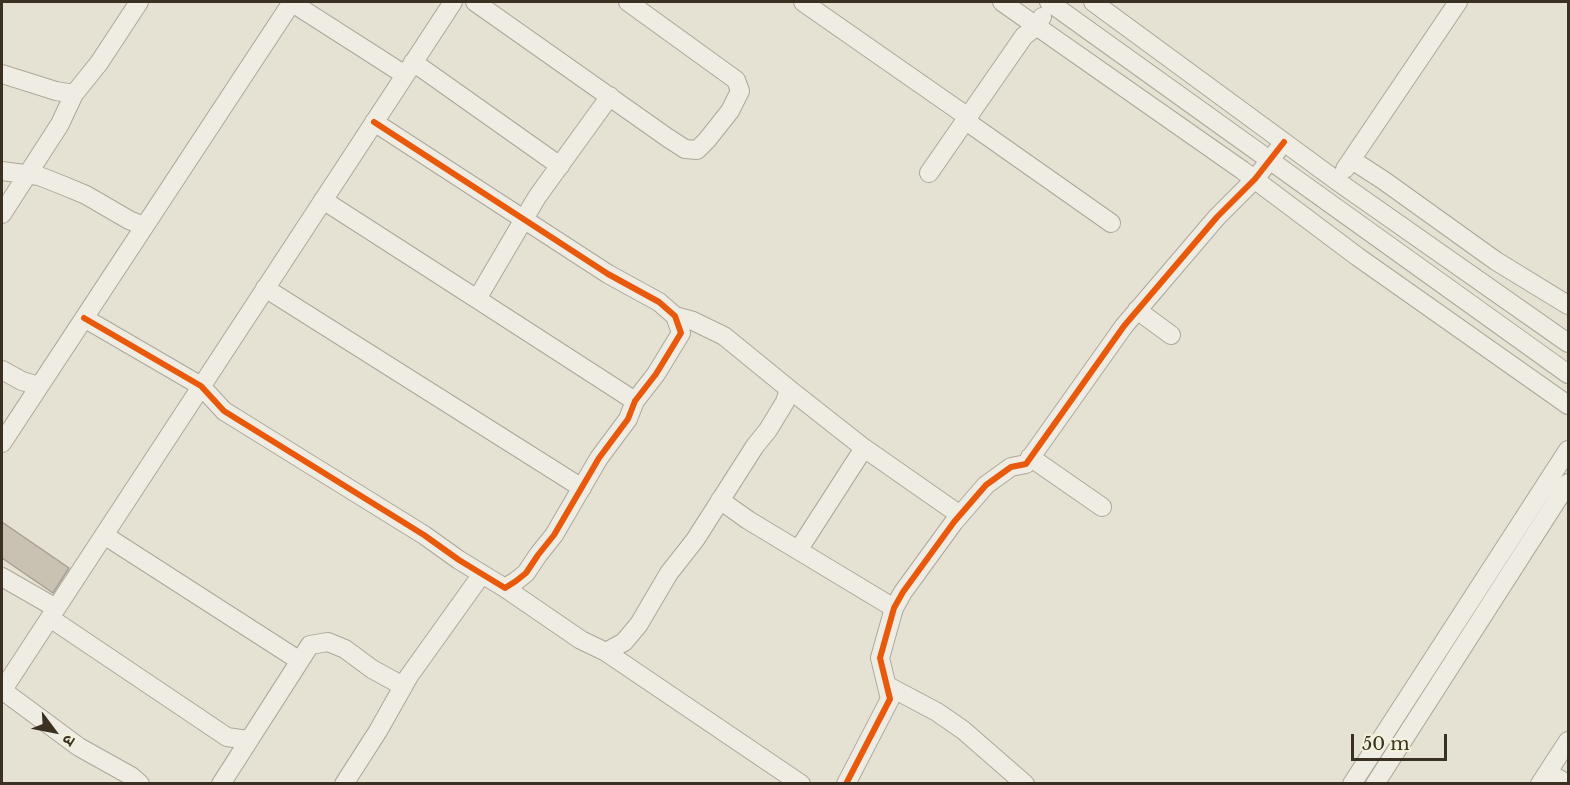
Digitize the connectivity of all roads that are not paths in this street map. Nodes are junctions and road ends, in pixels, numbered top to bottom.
1 (139, 2) edge
2 (292, 2) edge
3 (453, 2) edge
4 (475, 2) edge
5 (628, 2) edge
6 (803, 2) edge
7 (1002, 2) edge
8 (1050, 2) edge
9 (1093, 2) edge
10 (1458, 2) edge
11 (1037, 26) junction
12 (409, 69) junction
13 (2, 74) edge
14 (74, 94) junction
15 (610, 96) junction
16 (967, 119) junction
17 (374, 122) junction
18 (1284, 142) junction
19 (1271, 160) junction
20 (1352, 160) junction
21 (560, 166) junction
22 (2, 171) edge
23 (929, 173) dead end
24 (27, 174) junction
25 (1255, 179) junction
26 (1337, 181) junction
27 (323, 200) junction
28 (2, 214) edge
29 (525, 219) junction
30 (1112, 223) dead end
31 (144, 226) junction
32 (266, 288) junction
33 (477, 299) junction
34 (1569, 305) edge
35 (1137, 310) junction
36 (675, 316) junction
37 (84, 318) junction
38 (1172, 335) dead end
39 (1569, 343) edge
40 (2, 370) edge
41 (1569, 375) edge
42 (39, 386) junction
43 (201, 386) junction
44 (789, 389) junction
45 (635, 401) junction
46 (1569, 405) edge
47 (2, 443) edge
48 (864, 448) junction
49 (1569, 450) edge
50 (1030, 457) junction
51 (1569, 483) edge
52 (582, 488) junction
53 (720, 500) junction
54 (1102, 507) dead end
55 (960, 515) junction
56 (104, 535) junction
57 (799, 549) junction
58 (482, 574) junction
59 (2, 577) edge
60 (505, 588) junction
61 (894, 608) junction
62 (53, 613) junction
63 (606, 652) junction
64 (300, 661) junction
65 (404, 686) junction
66 (888, 686) junction
67 (2, 691) edge
68 (248, 740) junction
69 (1569, 741) edge
70 (1544, 778) edge
71 (140, 783) edge
72 (221, 783) edge
73 (344, 783) edge
74 (801, 783) edge
75 (846, 783) edge
76 (1025, 783) edge
77 (1352, 783) edge
78 (1375, 783) edge
79 (1568, 783) edge

1 - 14 street
2 - 12 street
2 - 31 street
3 - 12 street
4 - 15 street
5 - 15 street
6 - 16 street
7 - 11 street
8 - 11 street
8 - 19 street
9 - 18 street
10 - 20 street
11 - 16 street
11 - 25 street
12 - 17 street
12 - 21 street
13 - 14 street
14 - 24 street
15 - 21 street
16 - 23 street
16 - 30 street
17 - 27 street
17 - 29 street
18 - 19 street
18 - 26 street
19 - 25 street
19 - 41 street
20 - 26 street
20 - 34 street
21 - 29 street
22 - 24 street
24 - 28 street
24 - 31 street
25 - 35 street
25 - 46 street
26 - 39 street
27 - 32 street
27 - 33 street
29 - 33 street
29 - 36 street
31 - 37 street
32 - 43 street
32 - 52 street
33 - 45 street
35 - 38 street
35 - 50 street
36 - 44 street
36 - 45 street
37 - 42 street
37 - 43 street
40 - 42 street
42 - 47 street
43 - 56 street
43 - 58 street
44 - 48 street
44 - 53 street
45 - 52 street
48 - 55 street
48 - 57 street
49 - 77 street
50 - 54 street
50 - 55 street
51 - 78 street
52 - 60 street
53 - 57 street
53 - 63 street
55 - 61 street
56 - 62 street
56 - 64 street
57 - 61 street
58 - 60 street
58 - 65 street
59 - 62 street
60 - 63 street
61 - 66 street
62 - 67 street
62 - 68 street
63 - 74 street
64 - 65 street
64 - 68 street
65 - 73 street
66 - 75 street
66 - 76 street
67 - 71 street
68 - 72 street
69 - 70 street
70 - 79 street

